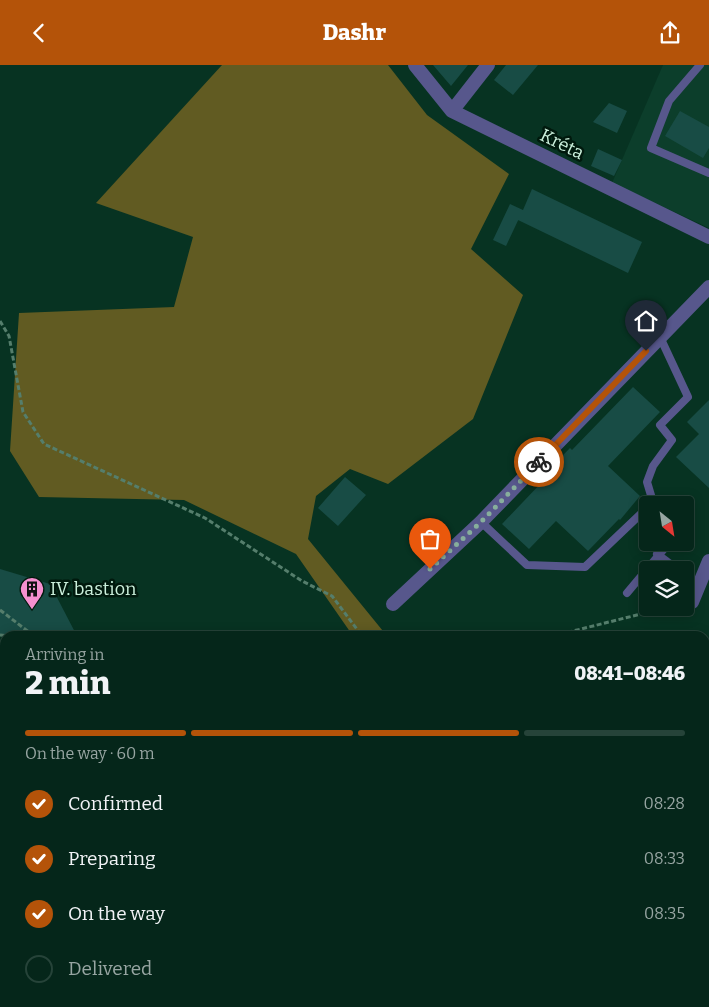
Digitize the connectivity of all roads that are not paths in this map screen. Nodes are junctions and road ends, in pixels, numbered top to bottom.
1 (415, 65) edge
2 (488, 65) edge
3 (700, 65) edge
4 (452, 111) junction
5 (709, 173) edge
6 (709, 237) edge
7 (709, 287) edge
8 (660, 337) junction
9 (651, 496) edge
10 (639, 516) edge
11 (481, 522) junction
12 (662, 551) edge
13 (658, 555) junction
14 (666, 561) edge
15 (709, 561) edge
16 (694, 581) edge
17 (699, 585) junction
18 (627, 593) dead end
19 (694, 597) edge
20 (393, 603) dead end

1 - 4 street, Kréta
2 - 4 street
3 - 5 lane
4 - 6 street, Kréta
7 - 8 street
8 - 9 lane
8 - 11 street
10 - 11 lane
11 - 20 street
12 - 13 lane
13 - 14 lane
13 - 18 lane
15 - 17 street
16 - 17 lane
17 - 19 street

